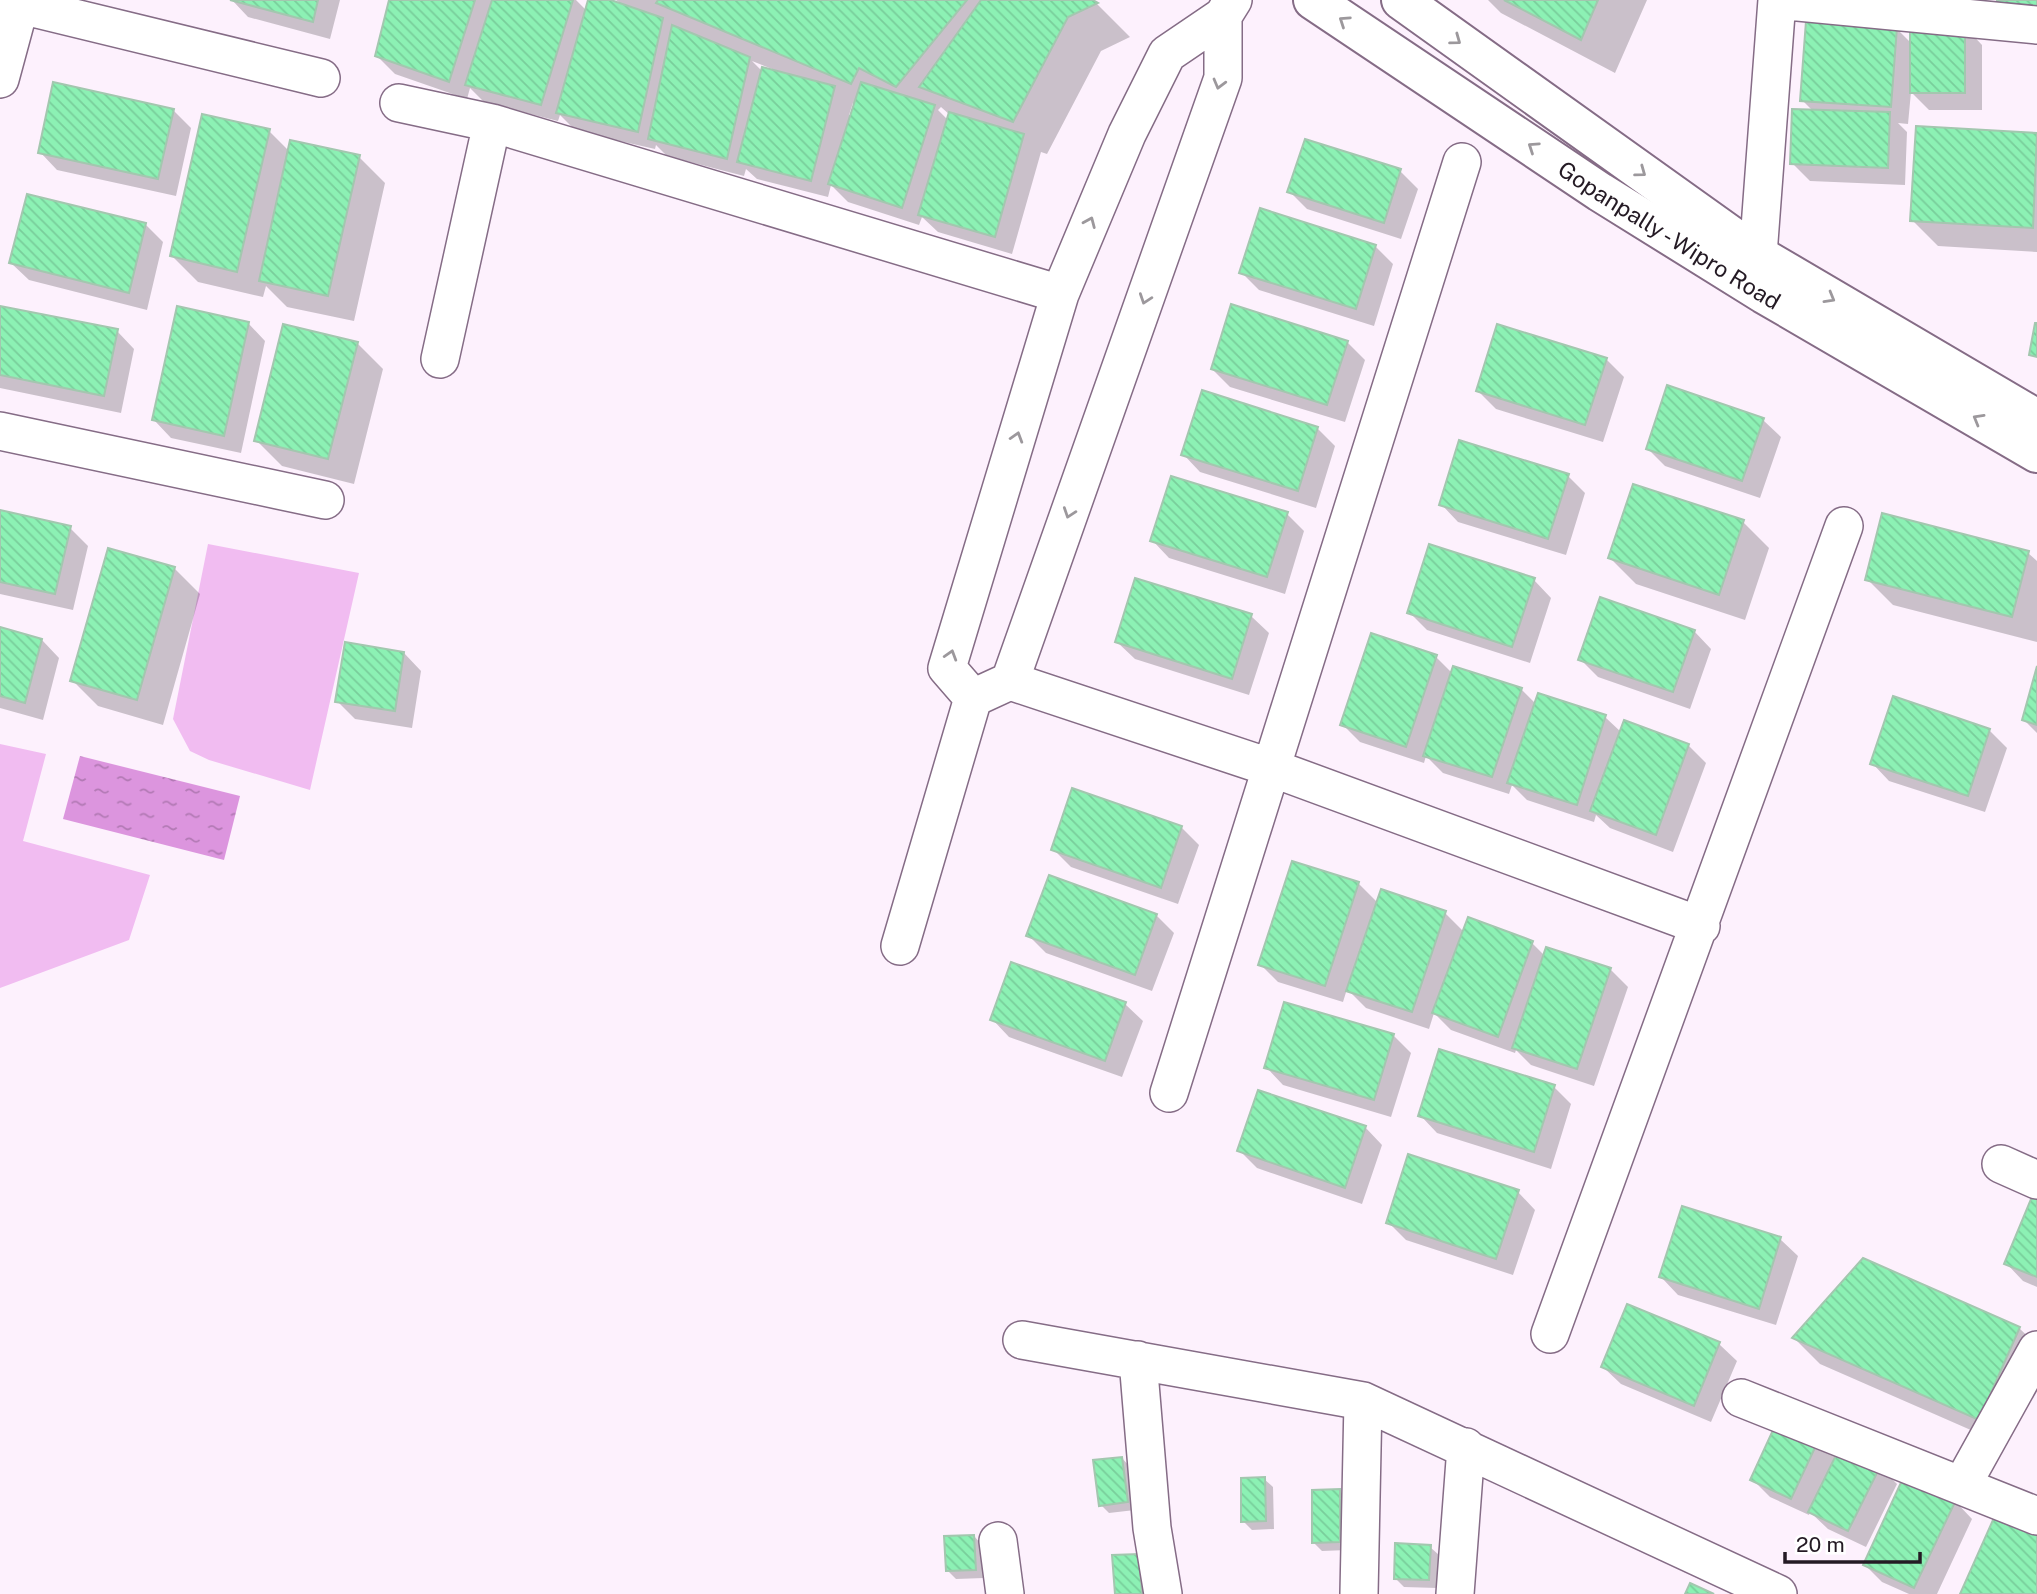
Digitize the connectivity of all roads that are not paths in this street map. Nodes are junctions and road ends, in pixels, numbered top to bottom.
1 (1313, 0) edge
2 (1401, 0) edge
3 (10, 3) edge
4 (1228, 8) edge
5 (2037, 24) edge
6 (321, 78) dead end
7 (0, 79) edge
8 (399, 103) dead end
9 (492, 123) junction
10 (1462, 163) dead end
11 (1758, 256) junction
12 (1060, 294) junction
13 (440, 359) dead end
14 (2037, 419) edge
15 (0, 431) edge
16 (2037, 453) edge
17 (325, 500) dead end
18 (1844, 526) dead end
19 (1010, 681) junction
20 (973, 698) junction
21 (1272, 768) junction
22 (1701, 926) junction
23 (900, 946) dead end
24 (1169, 1093) dead end
25 (2001, 1164) dead end
26 (2037, 1180) edge
27 (1550, 1334) dead end
28 (1022, 1340) dead end
29 (2037, 1350) edge
30 (1138, 1360) junction
31 (1741, 1398) dead end
32 (1363, 1401) junction
33 (1466, 1447) junction
34 (1962, 1485) junction
35 (2037, 1516) edge
36 (998, 1541) dead end
37 (1005, 1594) edge
38 (1163, 1594) edge
39 (1359, 1594) edge
40 (1455, 1594) edge
41 (1778, 1594) edge

16 -> 1 main road, Gopanpally - Wipro Road
2 -> 11 main road, Gopanpally - Wipro Road
3 - 6 street
3 - 7 street
12 -> 4 street
4 -> 19 street
5 - 11 street
8 - 9 street
9 - 12 street
9 - 13 street
10 - 21 street
11 -> 14 main road, Gopanpally - Wipro Road
20 -> 12 street
15 - 17 street
18 - 22 street
19 - 20 street
19 - 21 street
20 - 23 street
21 - 22 street
21 - 24 street
22 - 27 street
25 - 26 street
28 - 30 street
29 - 34 street
30 - 32 street
30 - 38 street
31 - 34 street
32 - 33 street
32 - 39 street
33 - 40 street
33 - 41 street
34 - 35 street
36 - 37 street

